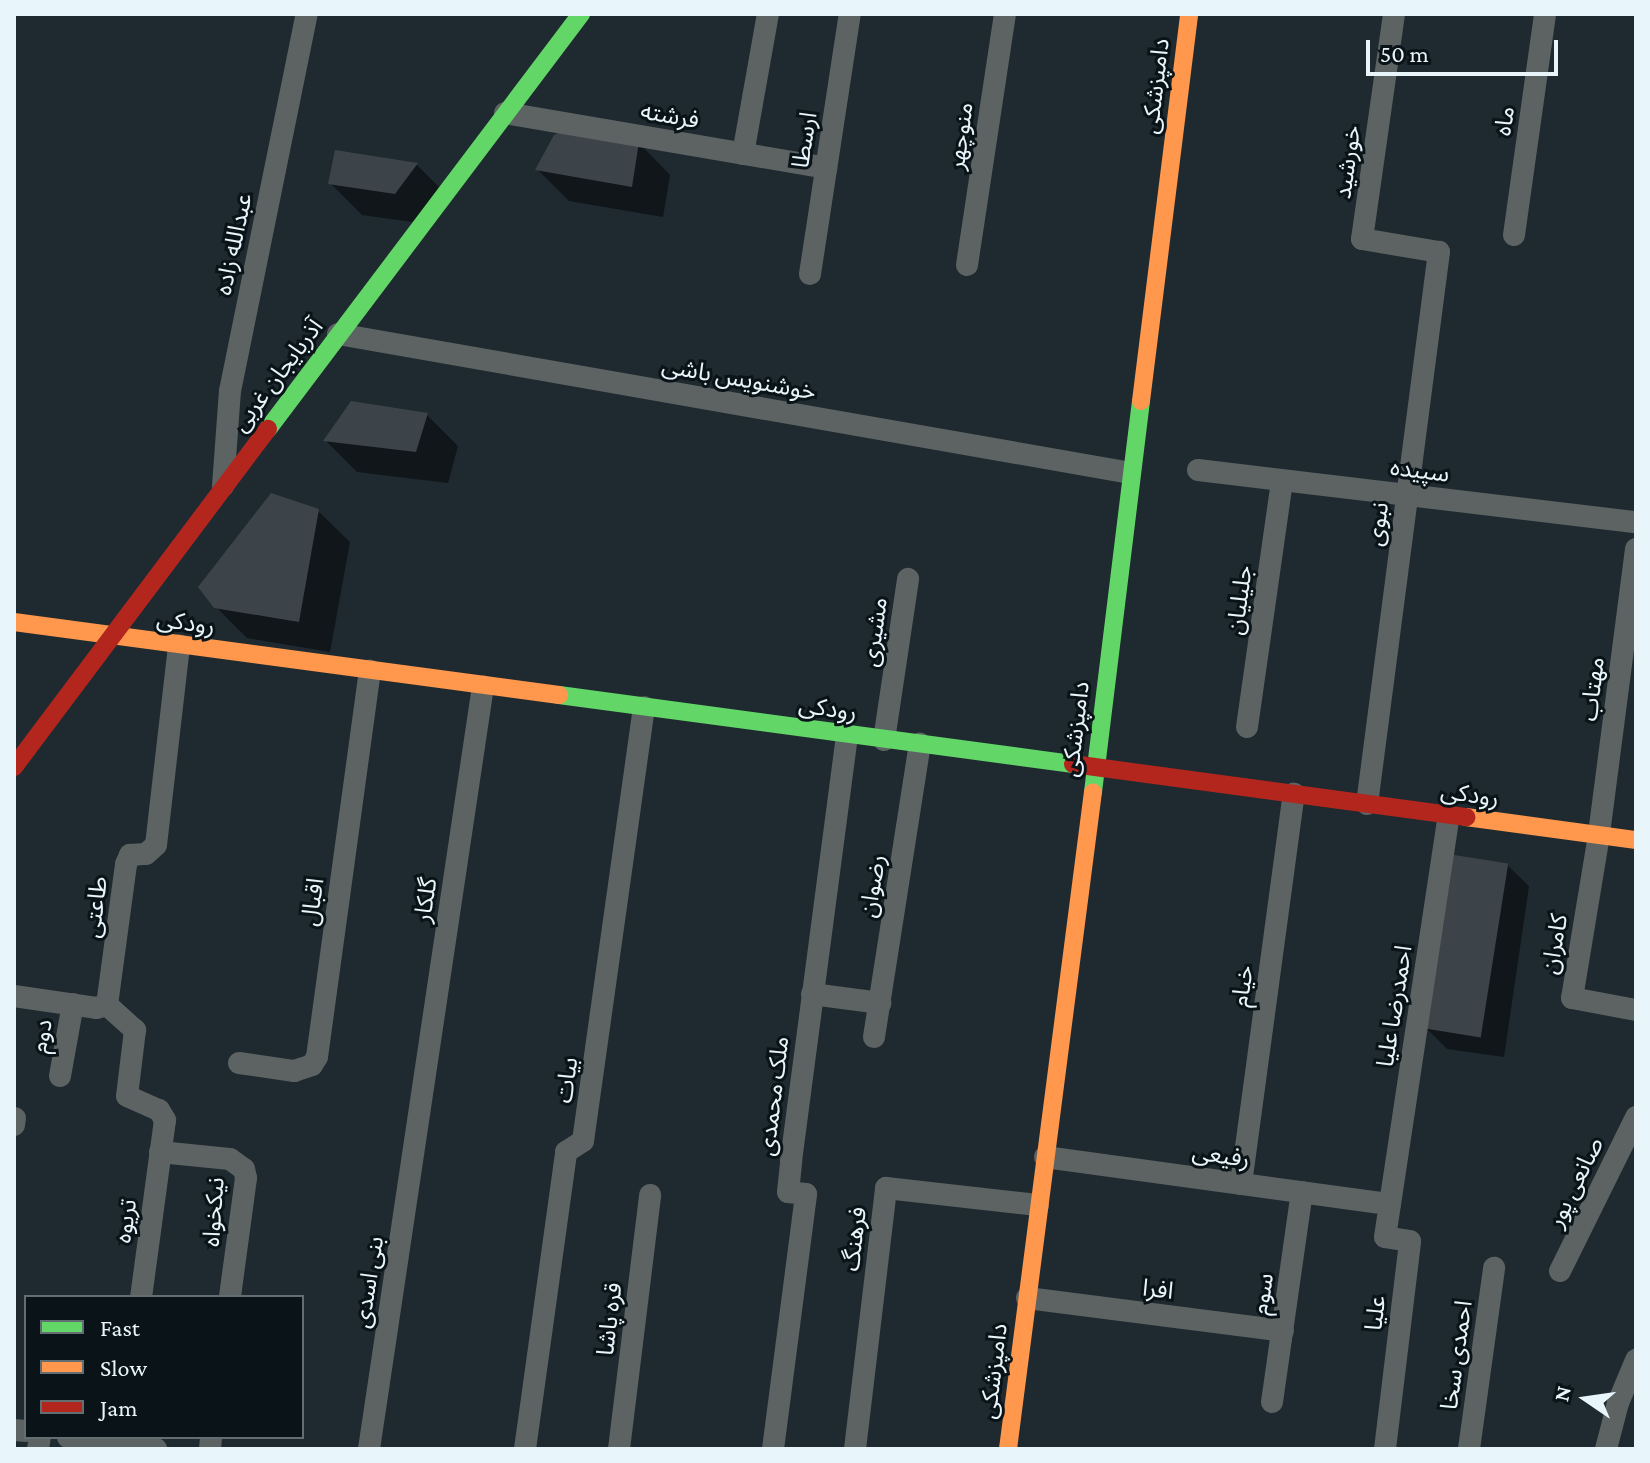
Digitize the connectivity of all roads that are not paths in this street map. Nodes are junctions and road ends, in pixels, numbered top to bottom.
1 (307, 14) edge
2 (581, 14) edge
3 (768, 14) edge
4 (850, 14) edge
5 (1005, 14) edge
6 (1189, 14) edge
7 (1394, 14) edge
8 (1545, 14) edge
9 (505, 113) junction
10 (743, 154) junction
11 (826, 168) junction
12 (1514, 235) dead end
13 (1439, 252) joint
14 (967, 265) dead end
15 (810, 274) dead end
16 (338, 334) junction
17 (1198, 470) dead end
18 (1130, 473) junction
19 (1282, 480) junction
20 (223, 486) junction
21 (1407, 495) junction
22 (1636, 522) edge
23 (1636, 549) edge
24 (908, 579) dead end
25 (14, 622) edge
26 (112, 636) junction
27 (179, 645) junction
28 (370, 671) junction
29 (483, 686) junction
30 (644, 707) junction
31 (1247, 727) dead end
32 (847, 735) junction
33 (884, 740) junction
34 (920, 744) junction
35 (14, 767) edge
36 (1094, 767) junction
37 (1294, 794) junction
38 (1367, 804) junction
39 (1449, 815) junction
40 (1599, 835) junction
41 (1636, 840) edge
42 (812, 994) junction
43 (14, 998) edge
44 (880, 1003) junction
45 (73, 1004) junction
46 (107, 1005) junction
47 (1636, 1010) edge
48 (874, 1037) dead end
49 (239, 1063) dead end
50 (60, 1076) dead end
51 (1636, 1117) edge
52 (15, 1118) edge
53 (418, 1122) joint
54 (14, 1125) edge
55 (160, 1152) junction
56 (1045, 1157) junction
57 (1241, 1184) junction
58 (1302, 1192) junction
59 (650, 1195) dead end
60 (1390, 1204) junction
61 (1038, 1205) junction
62 (1494, 1268) dead end
63 (1560, 1271) dead end
64 (141, 1295) edge
65 (230, 1295) edge
66 (1027, 1298) junction
67 (1283, 1331) junction
68 (1636, 1360) edge
69 (1272, 1402) dead end
70 (86, 1439) edge
71 (122, 1443) edge
72 (156, 1449) edge
73 (369, 1449) edge
74 (525, 1449) edge
75 (619, 1449) edge
76 (773, 1449) edge
77 (855, 1449) edge
78 (1008, 1449) edge
79 (1385, 1449) edge
80 (1469, 1449) edge
81 (1606, 1449) edge

1 - 20 street, عبدالله زاده
2 - 9 main road, آذربایجان غربی
3 - 10 street
4 - 11 street, ارسطا
5 - 14 street, منوچهر
6 - 18 main road, دامپزشکی
7 - 13 street, خورشید
8 - 12 street, ماه
9 - 10 street, فرشته
9 - 16 main road, آذربایجان غربی
10 - 11 street, فرشته
11 - 15 street, ارسطا
13 - 21 street, نبوی
16 - 18 street, خوشنویس باشی
16 - 20 main road, آذربایجان غربی
17 - 19 street, سپیده
18 - 36 main road, دامپزشکی
19 - 21 street, سپیده
19 - 31 street, جلیلیان
20 - 26 main road, آذربایجان غربی
21 - 22 street, سپیده
21 - 38 street, نبوی
23 - 40 street, مهتاب
24 - 33 street, مشیری
25 - 26 main road, رودکی
26 - 27 main road, رودکی
26 - 35 main road, آذربایجان غربی
27 - 28 main road, رودکی
27 - 46 street, طاعتی
28 - 29 main road, رودکی
28 - 49 street, اقبال
29 - 30 main road, رودکی
29 - 53 street, گلکار
30 - 32 main road, رودکی
30 - 74 street, بیات
32 - 33 main road, رودکی
32 - 42 street, ملک محمدی
33 - 34 main road, رودکی
34 - 36 main road, رودکی
34 - 44 street, رضوان
36 - 37 main road, رودکی
36 - 56 main road, دامپزشکی
37 - 38 main road, رودکی
37 - 57 street, خیام
38 - 39 main road, رودکی
39 - 40 main road, رودکی
39 - 60 street, احمدرضا علیا
40 - 41 main road, رودکی
40 - 47 street, کامران
42 - 44 street
42 - 76 street, ملک محمدی
43 - 45 street
44 - 48 street, رضوان
45 - 46 street
45 - 50 street, دوم
46 - 55 street, تریوه
51 - 63 street, صانعی پور
52 - 54 street
53 - 73 street, بنی اسدی
55 - 64 street, تریوه
55 - 65 street, نیکخواه
56 - 57 street, رفیعی
56 - 61 main road, دامپزشکی
57 - 58 street, رفیعی
58 - 60 street, رفیعی
58 - 67 street, سوم
59 - 75 street, قره پاشا
60 - 79 street, علیا
61 - 66 main road, دامپزشکی
61 - 77 street, فرهنگ
62 - 80 street, احمدی سخا
66 - 67 street, افرا
66 - 78 main road, دامپزشکی
67 - 69 street, سوم
68 - 81 street
70 - 71 street
71 - 72 street

